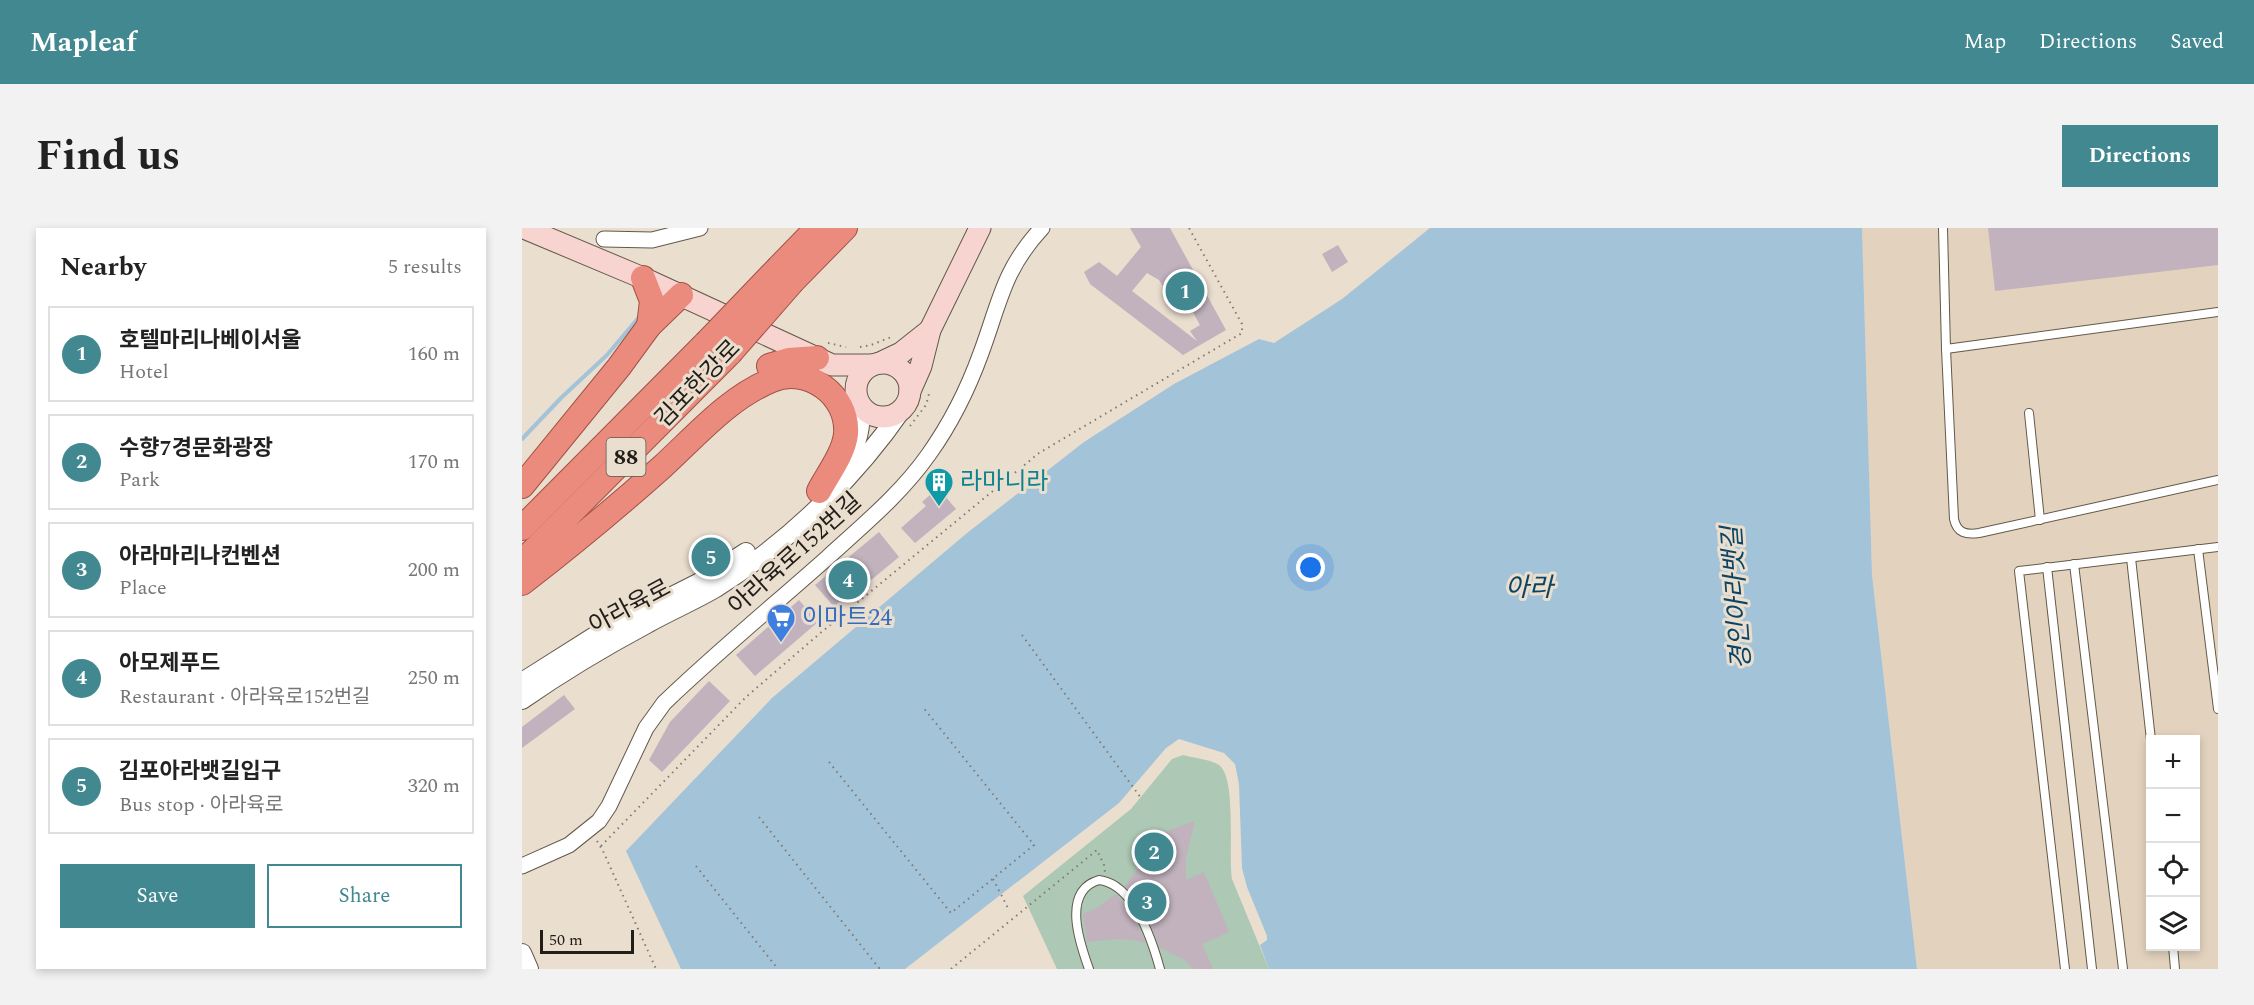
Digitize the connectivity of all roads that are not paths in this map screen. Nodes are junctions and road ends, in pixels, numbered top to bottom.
1 (524, 228) edge
2 (700, 228) edge
3 (817, 228) edge
4 (845, 228) edge
5 (980, 228) edge
6 (1042, 228) edge
7 (1943, 228) edge
8 (602, 240) edge
9 (786, 274) junction
10 (643, 278) junction
11 (681, 295) junction
12 (2218, 312) edge
13 (649, 326) junction
14 (930, 330) junction
15 (1946, 349) junction
16 (825, 361) junction
17 (876, 364) junction
18 (858, 399) junction
19 (907, 399) junction
20 (729, 404) junction
21 (2029, 413) dead end
22 (2218, 480) edge
23 (522, 486) edge
24 (819, 491) junction
25 (2040, 520) junction
26 (522, 528) edge
27 (2218, 547) edge
28 (2198, 549) junction
29 (2131, 558) junction
30 (522, 562) edge
31 (2074, 564) junction
32 (2047, 567) junction
33 (522, 583) edge
34 (522, 682) edge
35 (522, 700) edge
36 (2218, 709) edge
37 (2150, 735) edge
38 (522, 866) edge
39 (2173, 951) edge
40 (522, 953) edge
41 (529, 969) edge
42 (1089, 969) edge
43 (1160, 969) edge
44 (2066, 969) edge
45 (2092, 969) edge
46 (2123, 969) edge
47 (2175, 969) edge

1 - 8 main road
2 - 8 street
3 - 9 highway, 김포한강로 / 88
4 - 9 highway, 김포한강로 / 88
5 - 14 main road
6 - 38 street, 아라육로152번길
7 - 15 lane
8 - 10 main road
9 - 26 highway, 김포한강로 / 88, bridge
9 - 30 highway, 김포한강로 / 88, bridge
10 - 11 main road
10 - 13 highway
11 - 13 highway
11 - 16 main road
12 - 15 lane
13 - 23 highway
14 - 17 main road
14 - 19 main road
15 - 25 lane
16 - 17 main road
16 - 18 main road
16 - 20 highway
17 - 18 main road
17 - 19 main road
18 - 19 main road
18 - 24 street, 아라육로
19 - 35 street, 아라육로
20 - 24 highway
20 - 33 highway
21 - 25 lane
22 - 25 lane
24 - 34 street, 아라육로
27 - 28 lane
28 - 29 lane
28 - 36 lane
29 - 31 lane
29 - 37 lane
31 - 32 lane
31 - 46 lane
32 - 44 lane
32 - 45 lane
39 - 47 lane
40 - 41 street
42 - 43 lane

